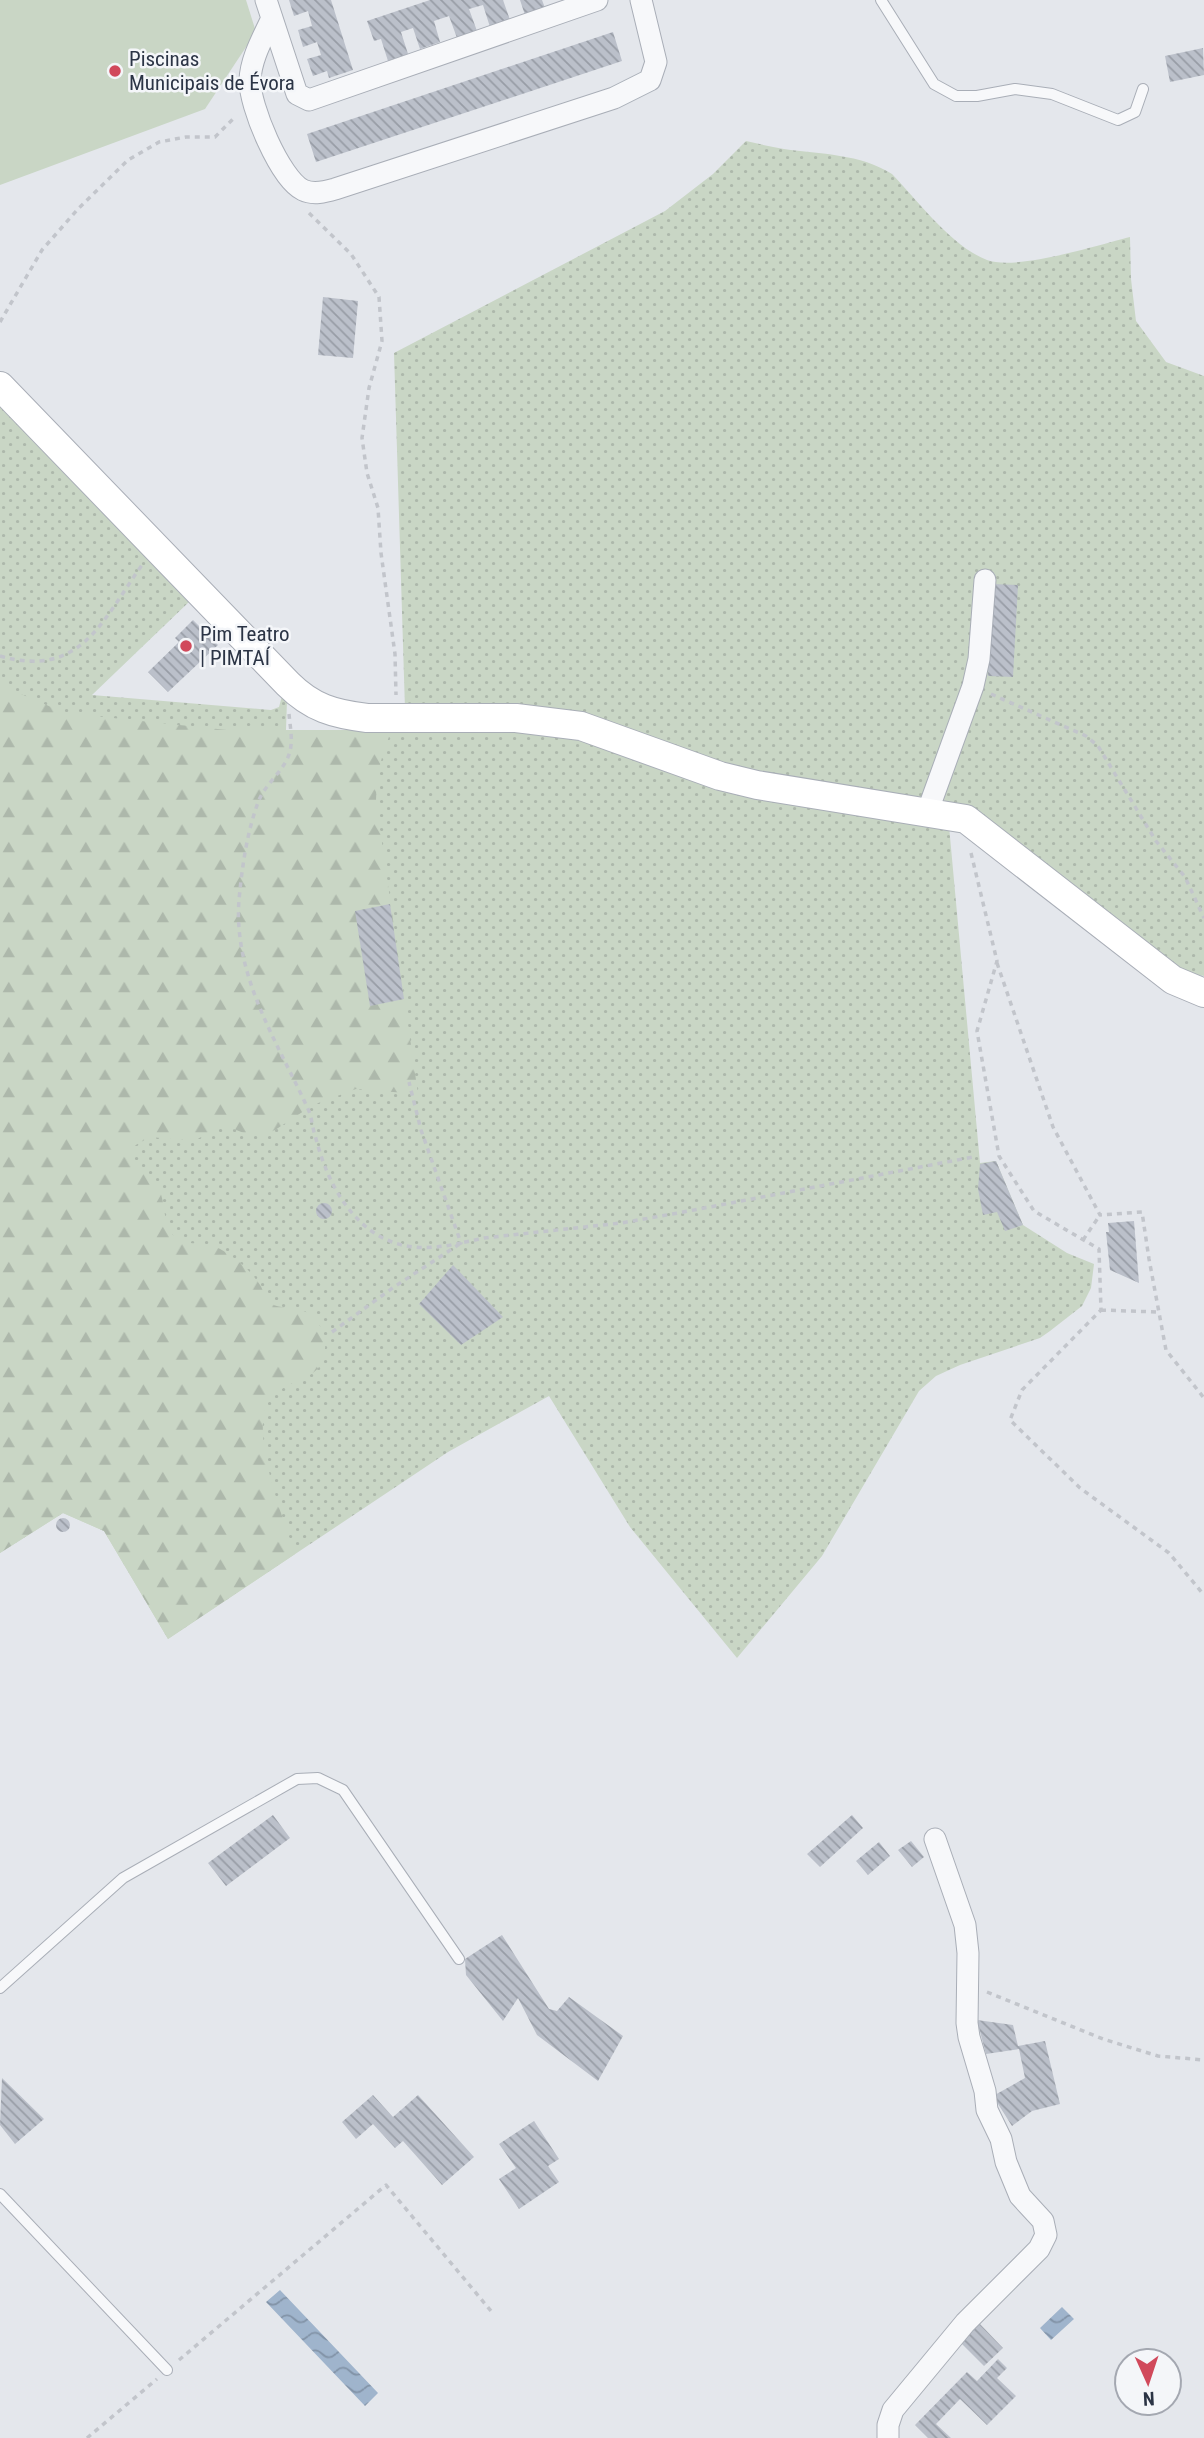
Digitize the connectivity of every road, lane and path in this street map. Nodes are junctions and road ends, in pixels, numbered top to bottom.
1 (597, 0) edge
2 (641, 0) edge
3 (881, 0) edge
4 (269, 9) edge
5 (1143, 89) dead end
6 (253, 102) junction
7 (303, 191) junction
8 (0, 322) edge
9 (0, 386) edge
10 (155, 545) junction
11 (985, 580) dead end
12 (0, 656) edge
13 (288, 684) junction
14 (973, 686) junction
15 (396, 718) junction
16 (927, 813) junction
17 (966, 819) junction
18 (1204, 918) edge
19 (996, 961) junction
20 (1204, 993) edge
21 (409, 1082) dead end
22 (973, 1157) dead end
23 (1100, 1215) junction
24 (1083, 1240) junction
25 (461, 1243) junction
26 (1101, 1310) junction
27 (1159, 1312) junction
28 (332, 1332) dead end
29 (1204, 1398) edge
30 (1204, 1595) edge
31 (934, 1839) dead end
32 (459, 1959) dead end
33 (0, 1988) edge
34 (967, 1989) junction
35 (1204, 2060) edge
36 (0, 2194) edge
37 (491, 2311) dead end
38 (167, 2370) junction
39 (87, 2438) edge
40 (888, 2438) edge

1 - 4 street
2 - 7 street
3 - 5 lane
4 - 6 street
6 - 7 street
6 - 8 path
7 - 15 path
9 - 10 street
10 - 12 path
10 - 13 street
11 - 14 street
13 - 15 street
13 - 25 path
14 - 16 street
14 - 18 path
15 - 16 street
16 - 17 street
17 - 19 path
17 - 20 street
19 - 23 path
19 - 24 path
21 - 25 path
22 - 25 path
23 - 24 path
23 - 27 path
24 - 26 path
25 - 28 path
26 - 27 path
26 - 30 path
27 - 29 path
31 - 34 street
32 - 33 lane
34 - 35 path
34 - 40 street
36 - 38 lane
37 - 38 path
38 - 39 path

